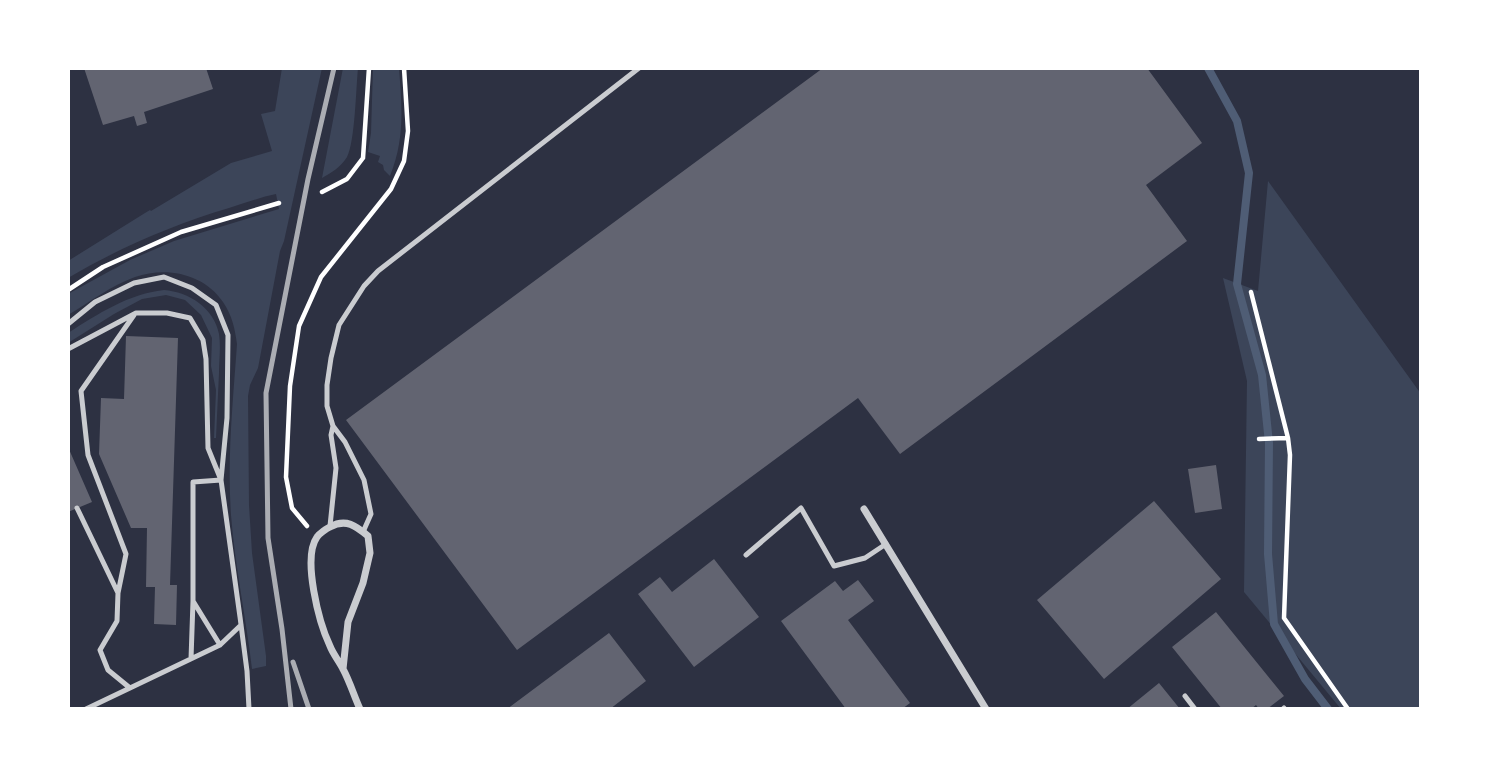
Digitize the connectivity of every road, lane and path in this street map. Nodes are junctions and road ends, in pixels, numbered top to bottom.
1 (369, 68) edge
2 (639, 68) edge
3 (322, 192) dead end
4 (279, 203) dead end
5 (68, 290) edge
6 (1251, 292) dead end
7 (136, 313) junction
8 (68, 324) edge
9 (68, 349) edge
10 (333, 426) junction
11 (1288, 438) junction
12 (1259, 439) dead end
13 (221, 480) junction
14 (77, 508) dead end
15 (864, 509) dead end
16 (330, 526) junction
17 (363, 532) junction
18 (886, 544) junction
19 (746, 555) dead end
20 (118, 593) junction
21 (193, 601) junction
22 (241, 625) junction
23 (220, 645) junction
24 (191, 659) junction
25 (343, 668) junction
26 (130, 688) junction
27 (1185, 696) dead end
28 (86, 709) edge
29 (249, 709) edge
30 (360, 709) edge
31 (986, 709) edge
32 (1195, 709) edge
33 (1348, 709) edge

1 - 3 path
2 - 10 lane
4 - 5 path
6 - 11 path
7 - 9 lane
7 - 13 lane
7 - 20 lane
8 - 13 lane
10 - 16 lane
10 - 17 lane
11 - 12 path
11 - 33 path
13 - 21 lane
13 - 22 lane
14 - 20 lane
15 - 18 street
16 - 17 street
16 - 25 street
17 - 25 street
18 - 19 lane
18 - 31 street
20 - 26 lane
21 - 23 lane
21 - 24 lane
22 - 23 lane
22 - 29 lane
23 - 24 lane
24 - 26 lane
25 - 30 street
26 - 28 lane
27 - 32 lane

